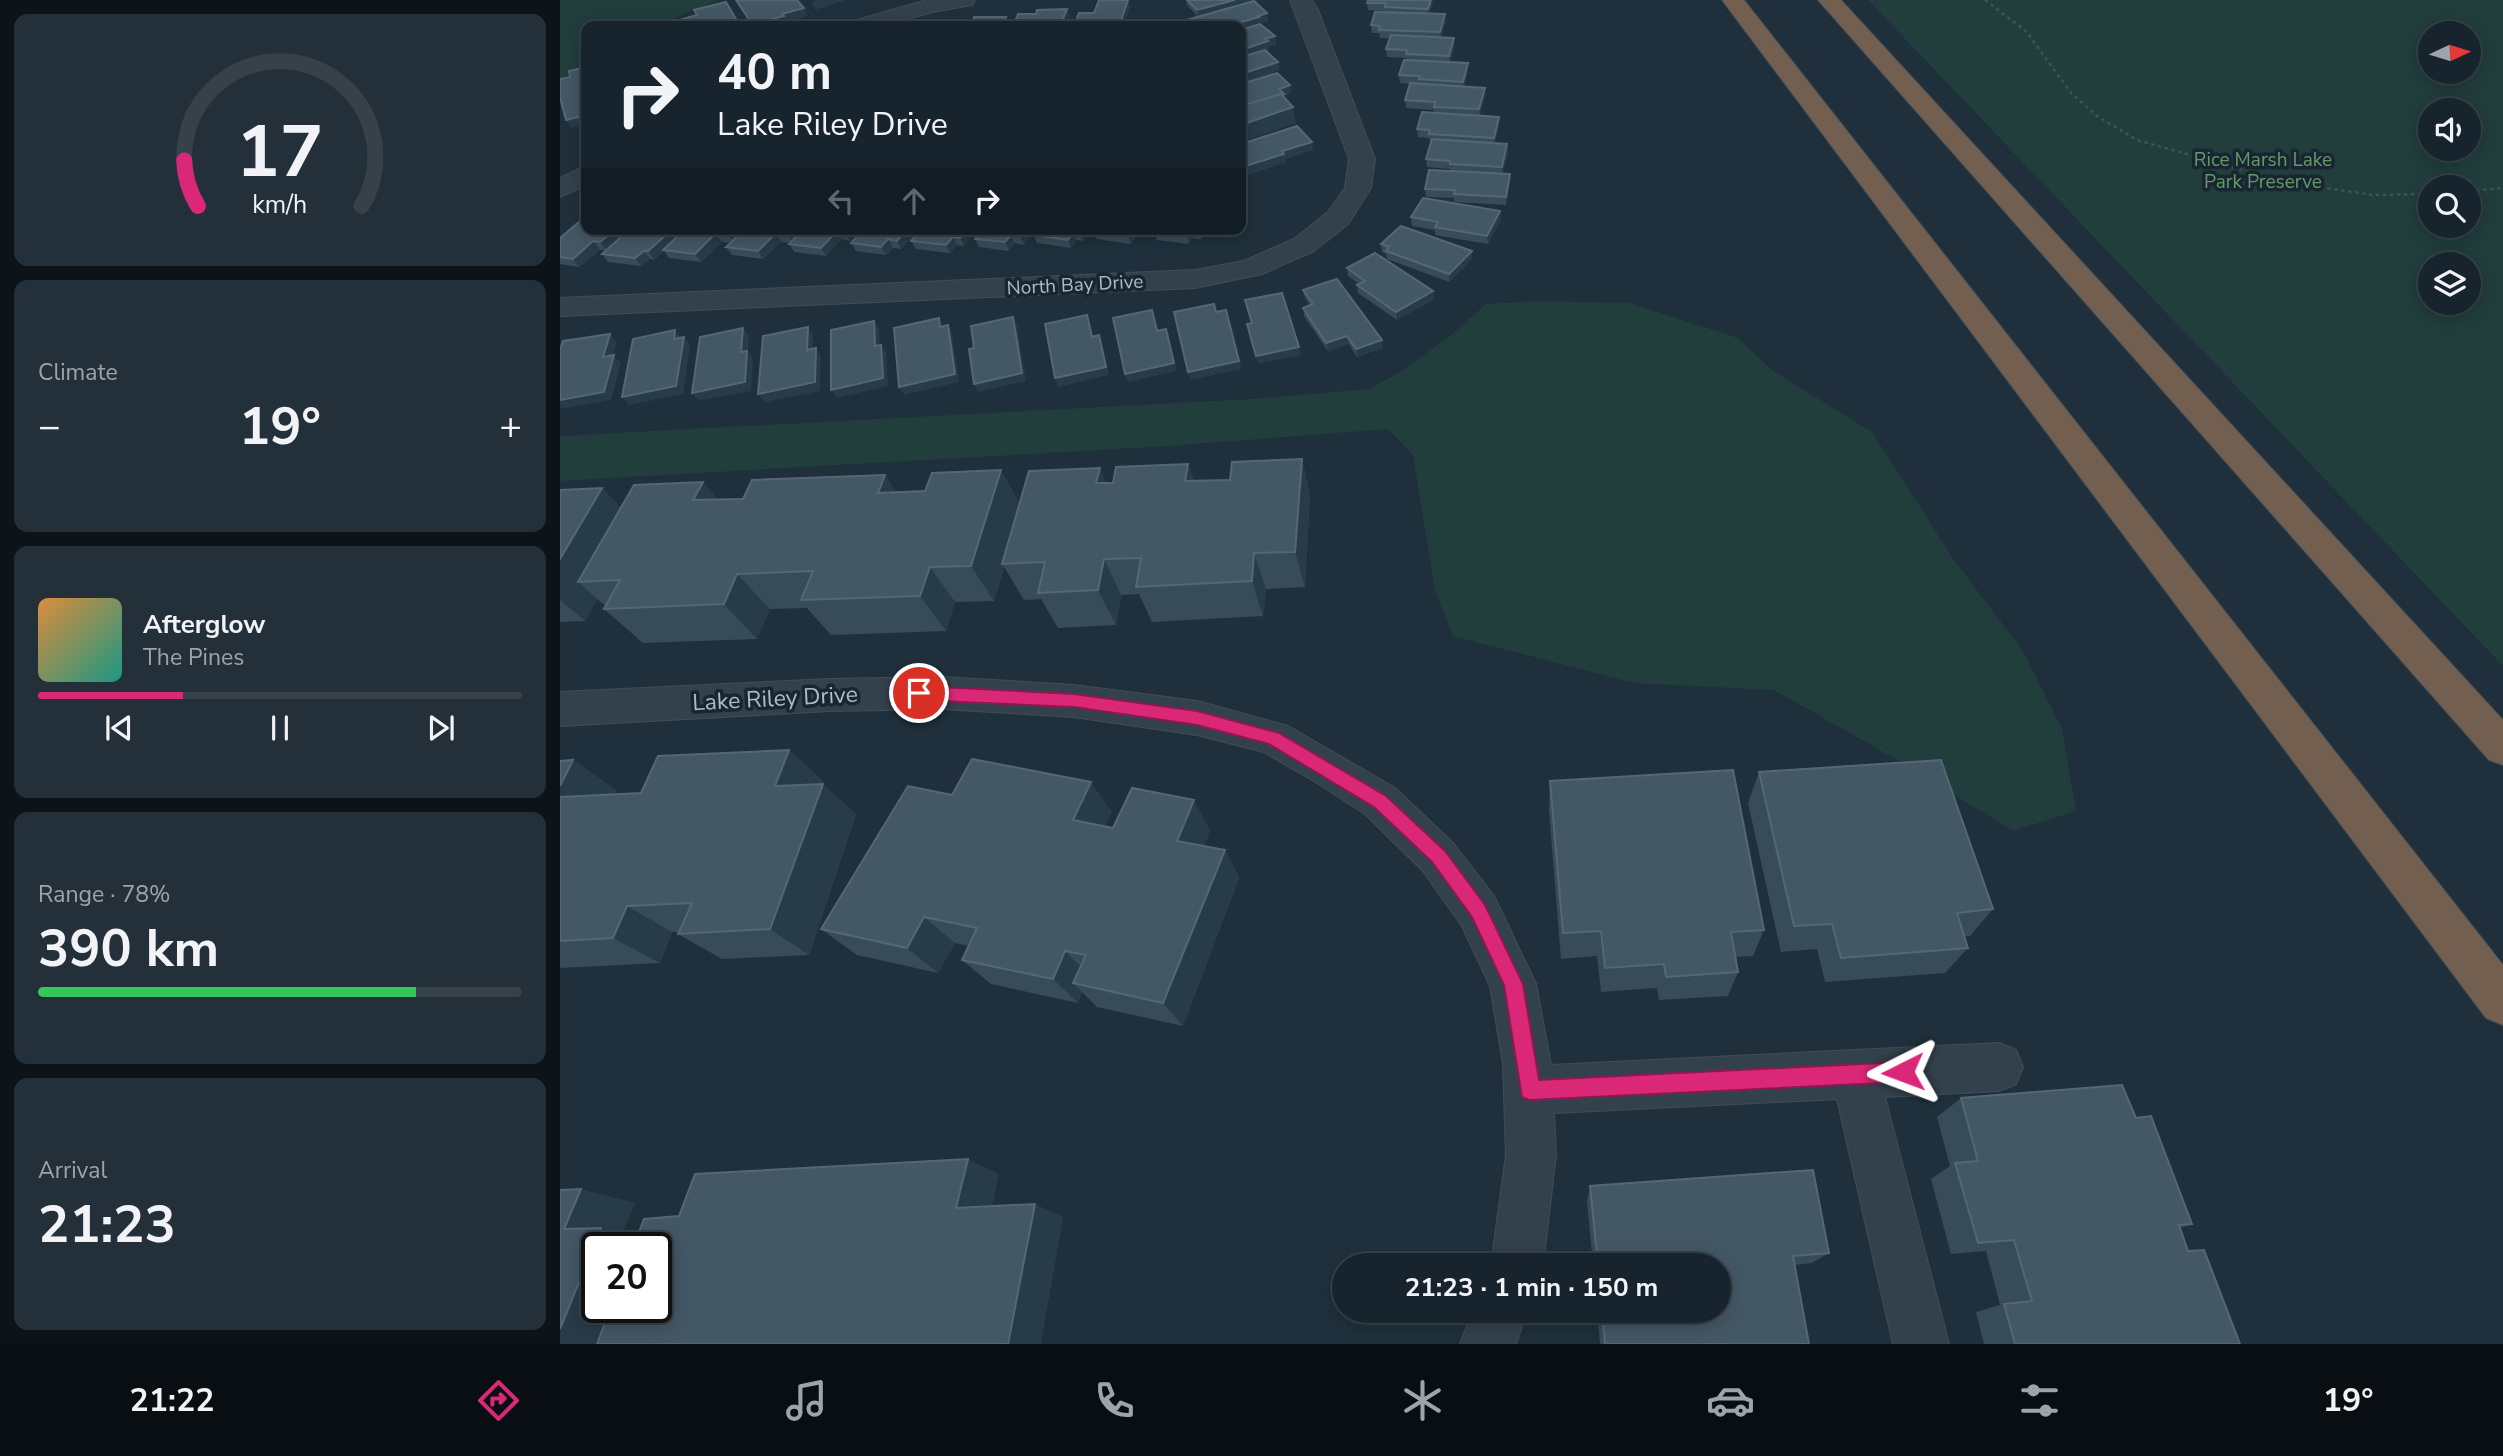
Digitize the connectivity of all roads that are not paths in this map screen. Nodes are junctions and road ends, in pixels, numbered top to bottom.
1 (964, 0) edge
2 (1300, 0) edge
3 (1733, 0) edge
4 (1829, 0) edge
5 (878, 21) edge
6 (581, 177) edge
7 (560, 188) edge
8 (560, 307) edge
9 (560, 709) edge
10 (2503, 748) edge
11 (2503, 1002) edge
12 (1999, 1067) dead end
13 (1855, 1074) junction
14 (1529, 1090) junction
15 (1519, 1253) edge
16 (1496, 1323) edge
17 (1488, 1344) edge
18 (1921, 1344) edge

1 - 5 street
2 - 8 street, North Bay Drive
3 - 11 highway
4 - 10 highway
6 - 7 street
9 - 14 street, Lake Riley Drive
12 - 13 street
13 - 14 street
13 - 18 street
14 - 15 street, Lake Riley Drive
16 - 17 street

